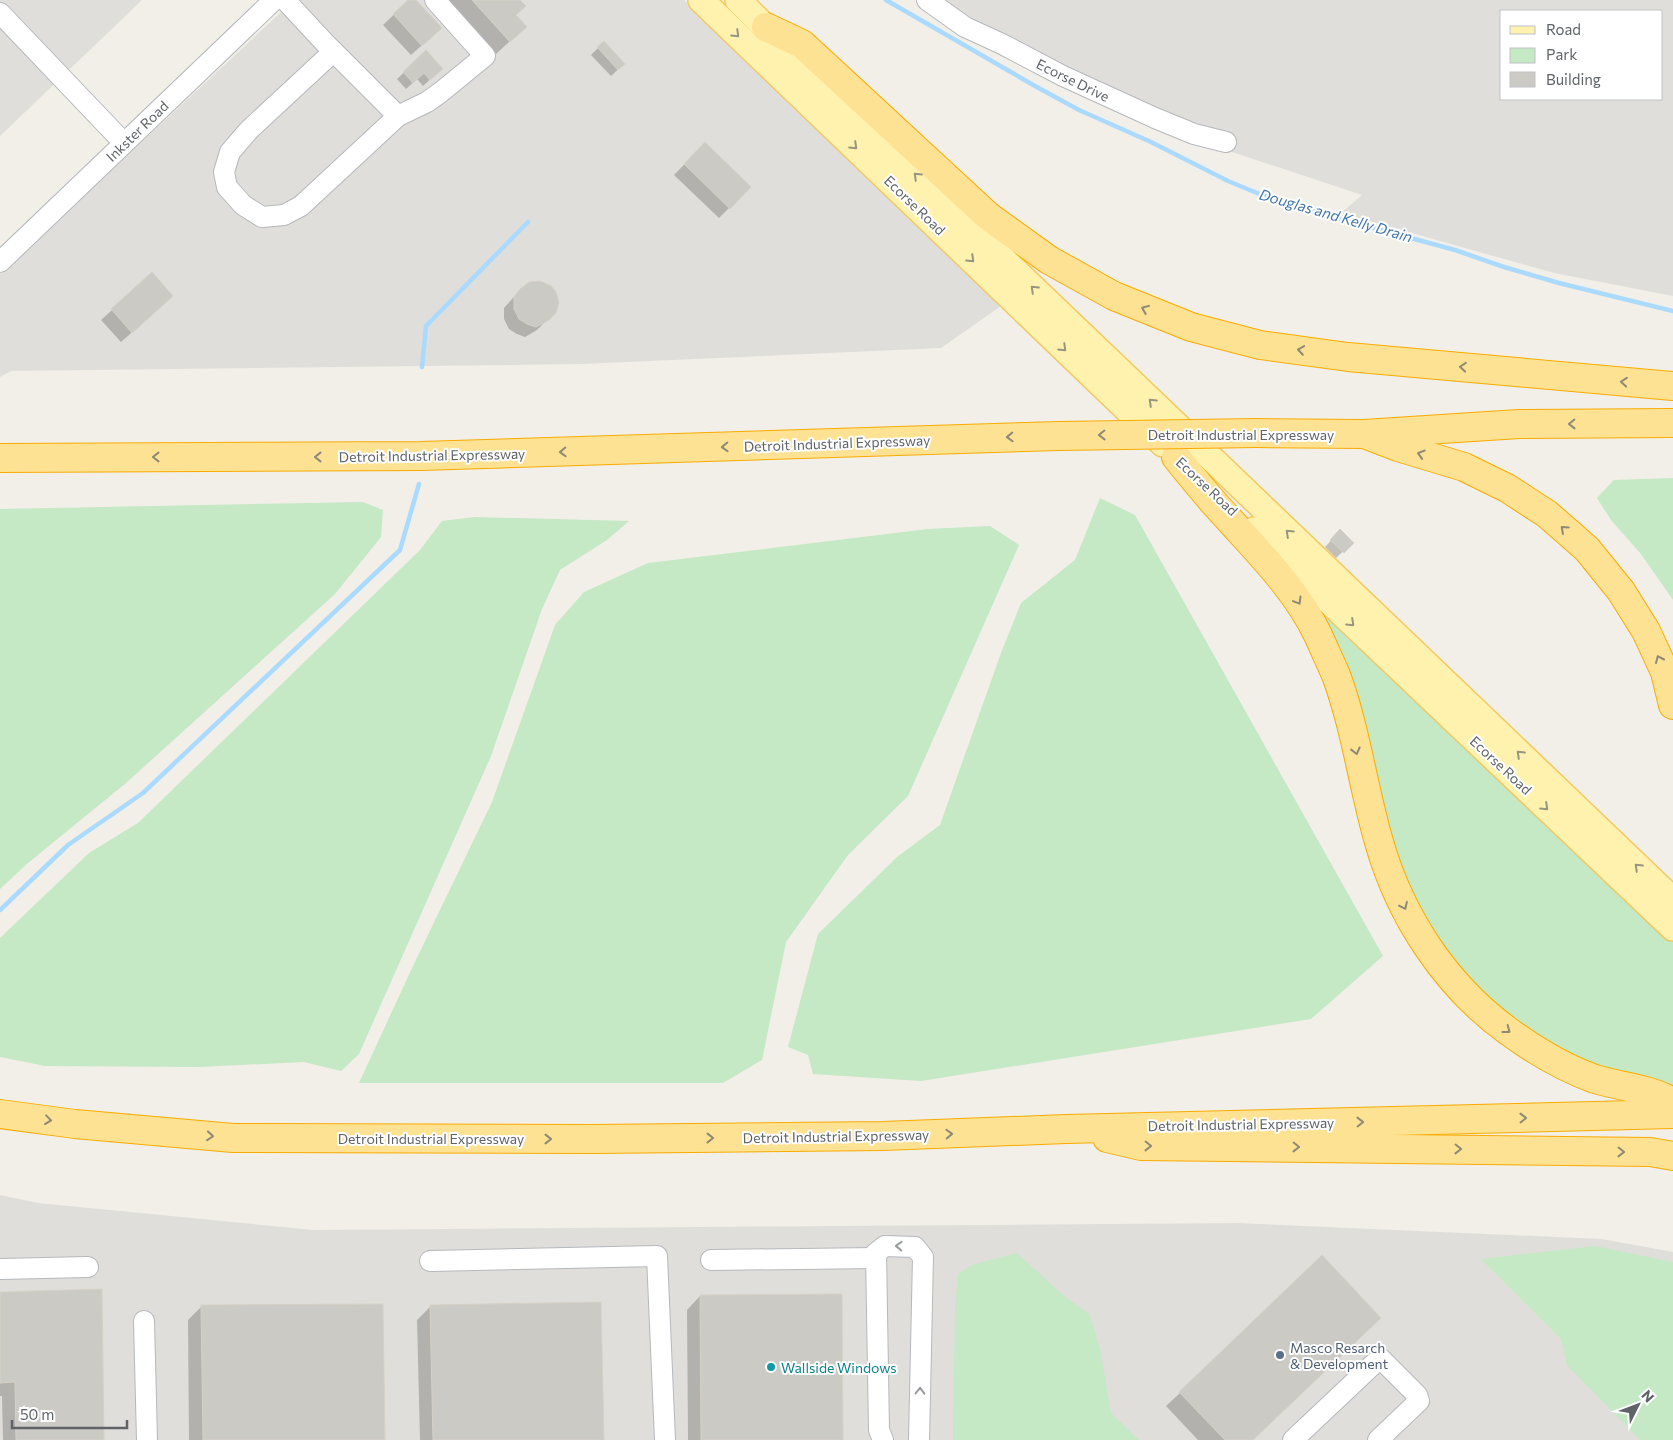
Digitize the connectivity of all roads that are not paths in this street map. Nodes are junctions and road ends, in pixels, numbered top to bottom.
1 (274, 0) edge
2 (285, 0) edge
3 (435, 0) edge
4 (701, 0) edge
5 (738, 0) edge
6 (927, 0) edge
7 (0, 13) edge
8 (766, 26) junction
9 (333, 52) junction
10 (398, 116) junction
11 (1226, 142) dead end
12 (124, 143) junction
13 (0, 262) edge
14 (1673, 386) edge
15 (1673, 423) edge
16 (1364, 434) junction
17 (1176, 457) junction
18 (0, 458) edge
19 (1673, 705) edge
20 (1673, 900) edge
21 (1673, 928) edge
22 (1673, 1102) edge
23 (0, 1114) edge
24 (1673, 1114) edge
25 (1066, 1129) junction
26 (1673, 1156) edge
27 (876, 1258) junction
28 (711, 1260) dead end
29 (430, 1261) dead end
30 (88, 1267) dead end
31 (0, 1268) edge
32 (144, 1321) dead end
33 (147, 1440) edge
34 (664, 1440) edge
35 (883, 1440) edge
36 (919, 1440) edge
37 (1293, 1440) edge
38 (1378, 1440) edge

1 - 12 street, Inkster Road
2 - 9 street
3 - 10 street
4 -> 17 main road, Ecorse Road
5 - 8 main road, Ecorse Road
6 - 11 street, Ecorse Drive
7 - 12 street
14 -> 8 highway
20 -> 8 main road, Ecorse Road
9 - 10 street
9 - 10 street
12 - 13 street, Inkster Road
15 -> 16 highway, Detroit Industrial Expressway
16 -> 18 highway, Detroit Industrial Expressway, bridge
19 -> 16 highway
17 -> 21 main road, Ecorse Road
17 -> 22 highway
23 -> 25 highway, Detroit Industrial Expressway
25 -> 24 highway, Detroit Industrial Expressway
25 -> 26 highway
27 - 28 street
27 - 35 street
36 -> 27 street
29 - 34 street
30 - 31 street
32 - 33 street
37 - 38 street

